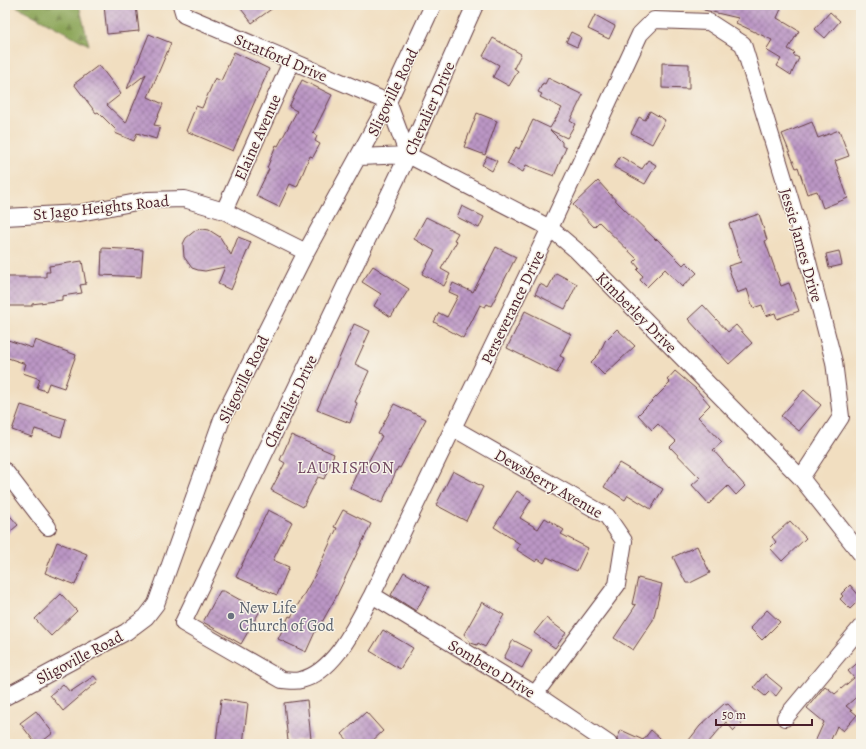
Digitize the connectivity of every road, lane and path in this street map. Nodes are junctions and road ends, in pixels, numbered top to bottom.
1 (181, 5) edge
2 (475, 5) edge
3 (428, 9) edge
4 (709, 22) joint
5 (291, 62) junction
6 (388, 102) junction
7 (408, 155) junction
8 (359, 157) junction
9 (224, 211) junction
10 (5, 217) edge
11 (550, 228) junction
12 (306, 252) junction
13 (453, 428) junction
14 (5, 471) edge
15 (801, 478) junction
16 (48, 527) dead end
17 (861, 554) edge
18 (372, 595) junction
19 (861, 627) edge
20 (344, 644) joint
21 (535, 694) junction
22 (5, 697) edge
23 (785, 718) dead end
24 (609, 744) edge

1 - 5 street, Stratford Drive
2 - 7 street, Chevalier Drive
3 - 6 street, Sligoville Road
4 - 11 street, Perseverance Drive
4 - 15 street, Jessie James Drive
5 - 6 street, Stratford Drive
5 - 9 street, Elaine Avenue
6 - 7 street
6 - 8 street, Sligoville Road
7 - 8 street, Kimberley Drive
7 - 11 street, Kimberley Drive
7 - 20 street, Chevalier Drive
8 - 12 street, Sligoville Road
9 - 10 street, St Jago Heights Road
9 - 12 street, St Jago Heights Road
11 - 13 street, Perseverance Drive
11 - 15 street, Kimberley Drive
12 - 22 street, Sligoville Road
13 - 18 street, Perseverance Drive
13 - 21 street, Dewsberry Avenue
14 - 16 street
15 - 17 street, Kimberley Drive
18 - 20 street, Perseverance Drive
18 - 21 street, Sombero Drive
19 - 23 street
21 - 24 street, Sombero Drive

